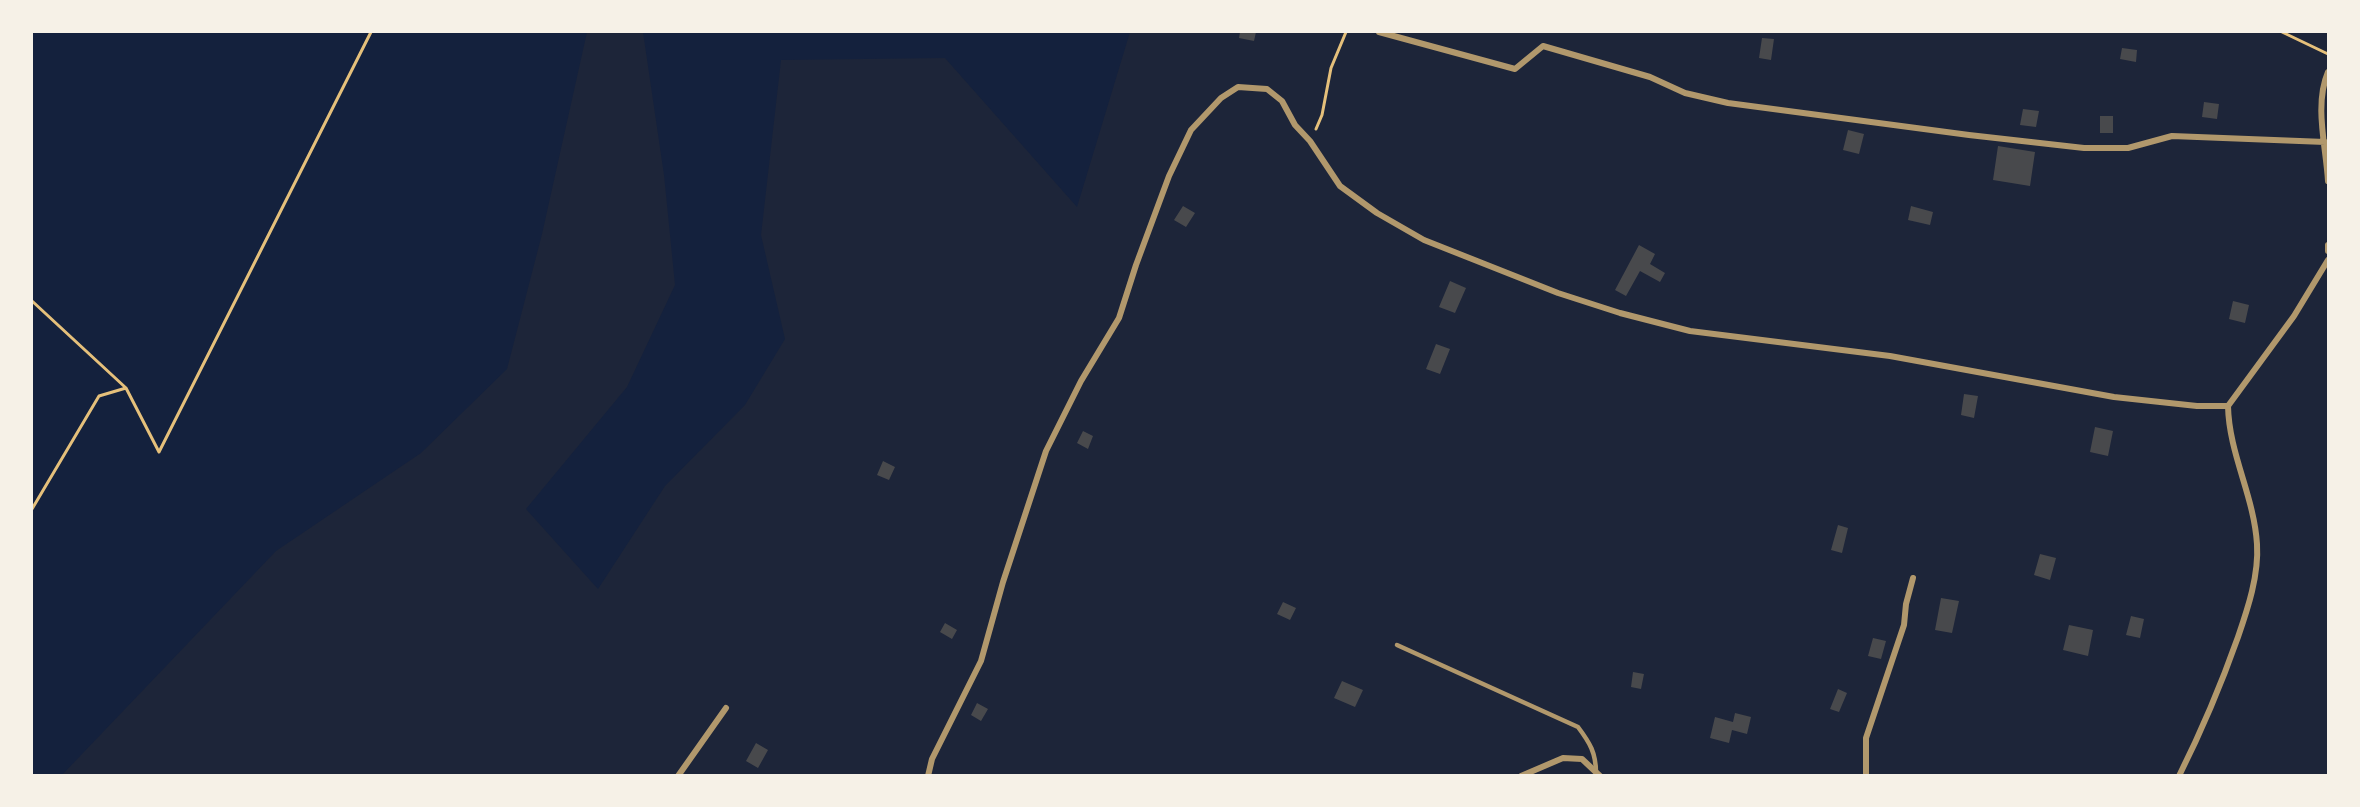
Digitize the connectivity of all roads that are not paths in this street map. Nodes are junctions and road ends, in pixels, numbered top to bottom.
1 (1379, 32) edge
2 (2328, 72) edge
3 (2325, 142) junction
4 (2328, 181) edge
5 (2328, 246) edge
6 (2328, 251) edge
7 (2328, 260) edge
8 (2228, 406) junction
9 (1914, 578) dead end
10 (1397, 645) dead end
11 (726, 708) dead end
12 (1598, 774) edge
13 (678, 776) edge
14 (928, 776) edge
15 (1521, 776) edge
16 (1866, 776) edge
17 (2180, 776) edge

1 - 3 street
2 - 3 street
3 - 4 street
5 - 6 street
7 - 8 street
8 - 14 street
8 - 17 street
9 - 16 street
10 - 12 lane
11 - 13 street
12 - 15 street

